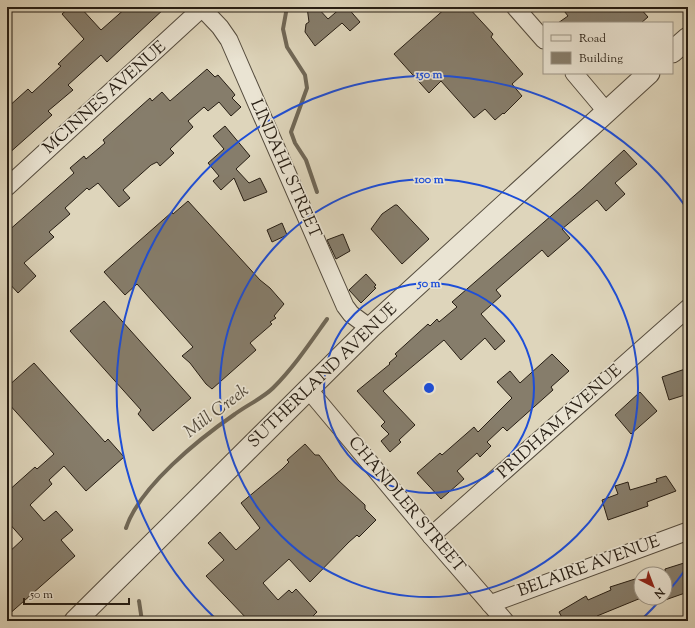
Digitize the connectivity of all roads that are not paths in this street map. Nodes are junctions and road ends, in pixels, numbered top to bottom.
1 (515, 7) edge
2 (202, 8) edge
3 (688, 38) edge
4 (543, 39) edge
5 (673, 51) edge
6 (575, 74) edge
7 (648, 74) edge
8 (606, 110) junction
9 (7, 187) edge
10 (688, 308) edge
11 (370, 328) junction
12 (308, 389) junction
13 (688, 531) edge
14 (431, 536) junction
15 (490, 604) junction
16 (75, 621) edge
17 (505, 621) edge

1 - 4 street
2 - 9 street, MCINNES AVENUE
2 - 11 street, LINDAHL STREET
3 - 5 street
6 - 8 street
7 - 8 street, SUTHERLAND AVENUE
8 - 11 street, SUTHERLAND AVENUE
10 - 14 street, PRIDHAM AVENUE
11 - 12 street, SUTHERLAND AVENUE
12 - 14 street, CHANDLER STREET
12 - 16 street, SUTHERLAND AVENUE
13 - 15 street, BELAIRE AVENUE
14 - 15 street, CHANDLER STREET
15 - 17 street, CHANDLER STREET

